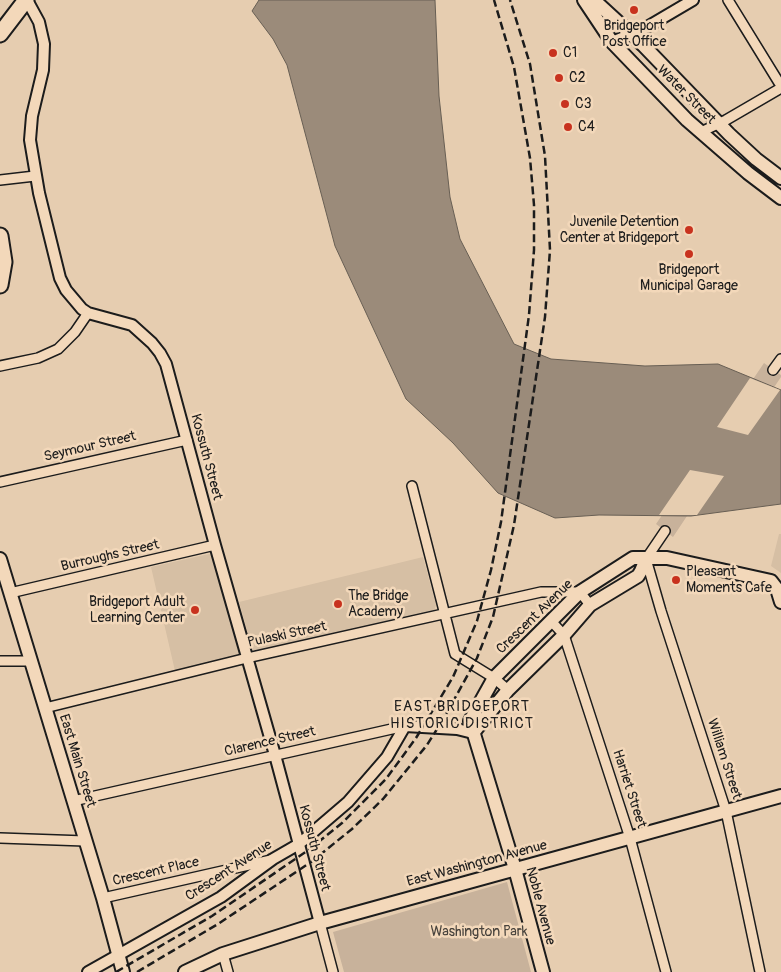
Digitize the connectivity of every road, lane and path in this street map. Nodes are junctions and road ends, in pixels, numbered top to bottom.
1 (26, 0) edge
2 (584, 0) edge
3 (594, 0) edge
4 (693, 0) edge
5 (728, 0) edge
6 (0, 34) edge
7 (632, 34) junction
8 (612, 42) junction
9 (781, 87) edge
10 (719, 124) junction
11 (701, 132) junction
12 (36, 176) junction
13 (781, 178) edge
14 (0, 180) edge
15 (781, 198) edge
16 (0, 236) edge
17 (0, 285) edge
18 (88, 313) junction
19 (781, 359) edge
20 (0, 366) edge
21 (773, 370) dead end
22 (187, 440) junction
23 (0, 482) edge
24 (412, 486) dead end
25 (665, 531) dead end
26 (215, 545) junction
27 (0, 559) edge
28 (646, 559) junction
29 (580, 592) junction
30 (10, 593) junction
31 (781, 602) edge
32 (590, 605) junction
33 (445, 614) junction
34 (551, 621) junction
35 (564, 634) junction
36 (247, 658) junction
37 (30, 661) junction
38 (0, 662) edge
39 (494, 678) junction
40 (508, 690) junction
41 (45, 708) junction
42 (405, 726) junction
43 (473, 734) junction
44 (275, 755) junction
45 (781, 796) edge
46 (73, 801) junction
47 (726, 811) junction
48 (0, 838) edge
49 (630, 838) junction
50 (85, 841) junction
51 (299, 844) junction
52 (273, 859) junction
53 (515, 869) junction
54 (103, 898) junction
55 (320, 923) junction
56 (223, 954) junction
57 (118, 956) junction
58 (88, 972) edge
59 (123, 972) edge
60 (185, 972) edge
61 (228, 972) edge
62 (333, 972) edge
63 (543, 972) edge
64 (666, 972) edge
65 (760, 972) edge

1 - 6 highway
1 - 12 street, Kossuth Street
2 - 8 main road, Water Street
3 - 7 main road, Water Street
4 - 7 street
5 - 9 street
7 - 8 street
7 - 10 main road, Water Street
8 - 11 main road, Water Street
9 - 10 street
10 - 11 street
10 - 13 main road, Water Street
11 - 15 main road, Water Street
12 - 14 street
12 - 18 street, Kossuth Street
16 - 17 highway
18 - 20 street
18 - 22 street, Kossuth Street
19 - 21 street
22 - 23 street, Seymour Street
22 - 26 street, Kossuth Street
24 - 33 street
25 - 28 street
26 - 30 street, Burroughs Street
26 - 36 street, Kossuth Street
27 - 30 main road, East Main Street
28 - 29 main road, Crescent Avenue
28 - 31 main road, Crescent Avenue
28 - 32 main road
28 - 47 street, William Street
29 - 32 street
29 - 33 street, Pulaski Street
29 - 34 main road, Crescent Avenue
30 - 37 main road, East Main Street
32 - 35 main road
33 - 36 street, Pulaski Street
33 - 39 street
34 - 35 street, Harriet Street
34 - 39 main road, Crescent Avenue
35 - 40 main road
35 - 49 street, Harriet Street
36 - 41 street, Pulaski Street
36 - 44 street, Kossuth Street
37 - 38 street
37 - 41 main road, East Main Street
39 - 40 street
39 - 43 main road, Crescent Avenue
40 - 43 main road
41 - 46 main road, East Main Street
42 - 43 street, Clarence Street
42 - 44 street, Clarence Street
42 - 51 street, Crescent Avenue
43 - 53 main road, Noble Avenue
44 - 46 street, Clarence Street
44 - 51 street, Kossuth Street
45 - 47 main road, East Washington Avenue
46 - 50 main road, East Main Street
47 - 49 main road, East Washington Avenue
47 - 65 street, William Street
48 - 50 street
49 - 53 main road, East Washington Avenue
49 - 64 street, Harriet Street
50 - 54 main road, East Main Street
51 - 52 street, Crescent Avenue
51 - 55 street, Kossuth Street
52 - 54 street, Crescent Place
52 - 57 street, Crescent Avenue
53 - 55 main road, East Washington Avenue
53 - 63 main road, Noble Avenue
54 - 57 main road, East Main Street
55 - 56 main road, East Washington Avenue
55 - 62 street, Kossuth Street
56 - 60 main road, East Washington Avenue
56 - 61 street
57 - 58 street, Crescent Avenue
57 - 59 main road, East Main Street

